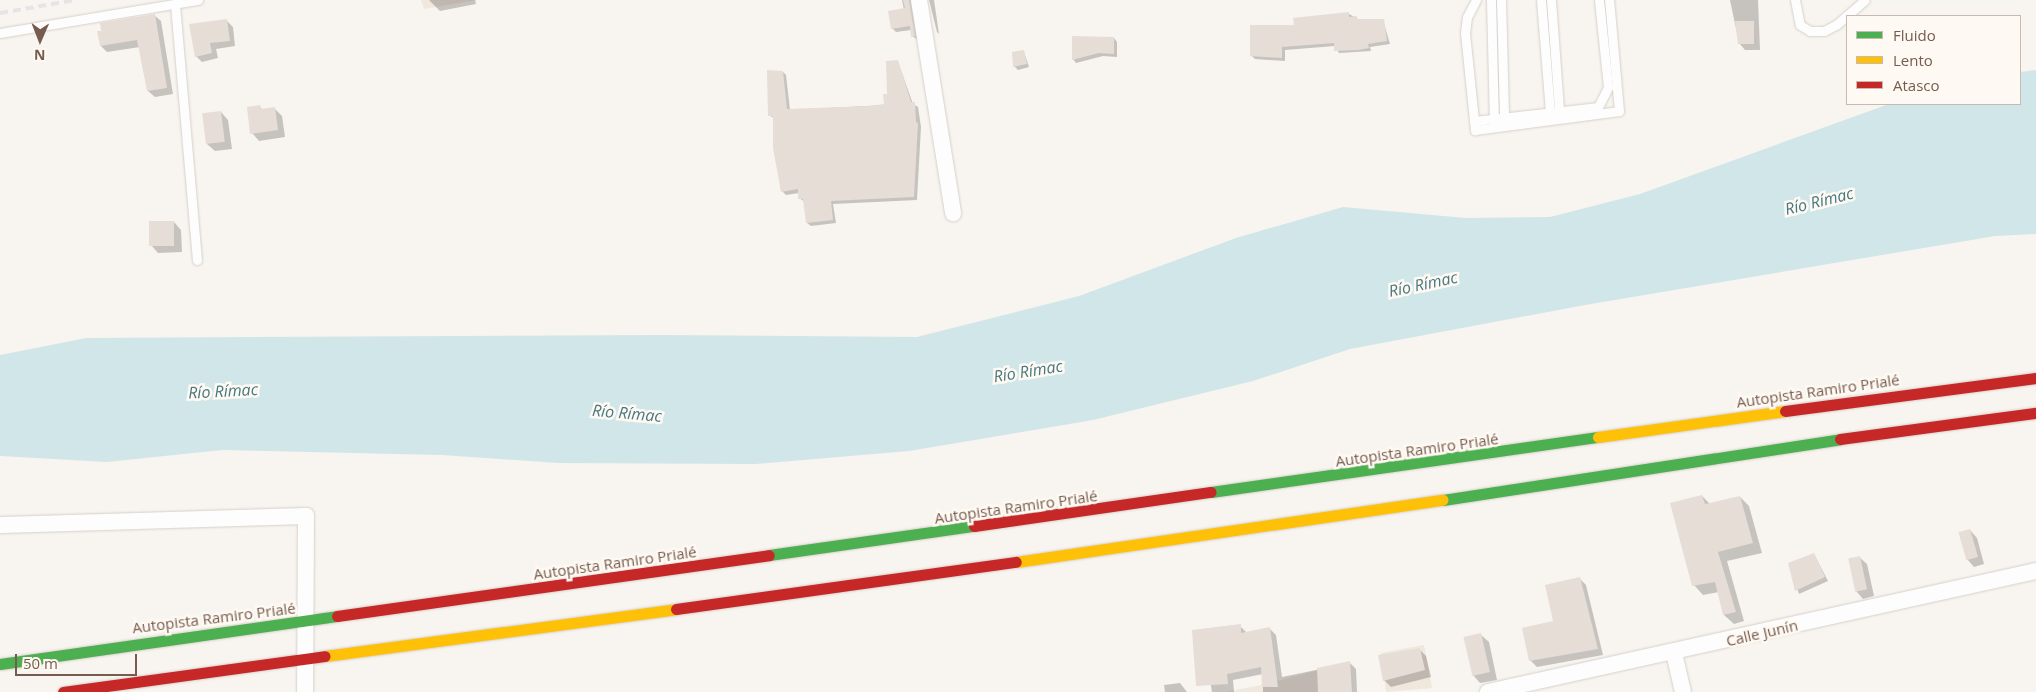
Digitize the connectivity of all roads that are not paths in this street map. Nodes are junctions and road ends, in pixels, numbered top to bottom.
1 (198, 0) edge
2 (919, 0) edge
3 (1476, 0) edge
4 (1491, 0) edge
5 (1501, 0) edge
6 (1541, 0) edge
7 (1551, 0) edge
8 (1599, 0) edge
9 (1609, 0) edge
10 (1794, 0) edge
11 (1865, 0) edge
12 (175, 4) junction
13 (1848, 15) edge
14 (1846, 16) edge
15 (0, 33) edge
16 (1555, 111) junction
17 (1499, 118) junction
18 (1474, 126) junction
19 (953, 213) dead end
20 (197, 260) dead end
21 (2036, 378) edge
22 (2036, 413) edge
23 (0, 525) edge
24 (2036, 571) edge
25 (306, 621) junction
26 (1674, 653) junction
27 (305, 662) junction
28 (0, 664) edge
29 (64, 692) edge
30 (305, 692) edge
31 (1488, 692) edge
32 (1683, 692) edge

1 - 12 lane
2 - 19 street
3 - 18 lane
4 - 17 lane
5 - 17 lane
6 - 16 lane
7 - 16 lane
8 - 16 lane
9 - 18 lane
10 - 14 lane
11 - 13 lane
12 - 15 lane
12 - 20 lane
16 - 17 lane
17 - 18 lane
21 - 25 highway, Autopista Ramiro Prialé
22 - 27 highway
23 - 25 street
24 - 26 street, Calle Junín
25 - 27 street
25 - 28 highway, Autopista Ramiro Prialé
26 - 31 street, Calle Junín
26 - 32 street
27 - 29 highway
27 - 30 street

